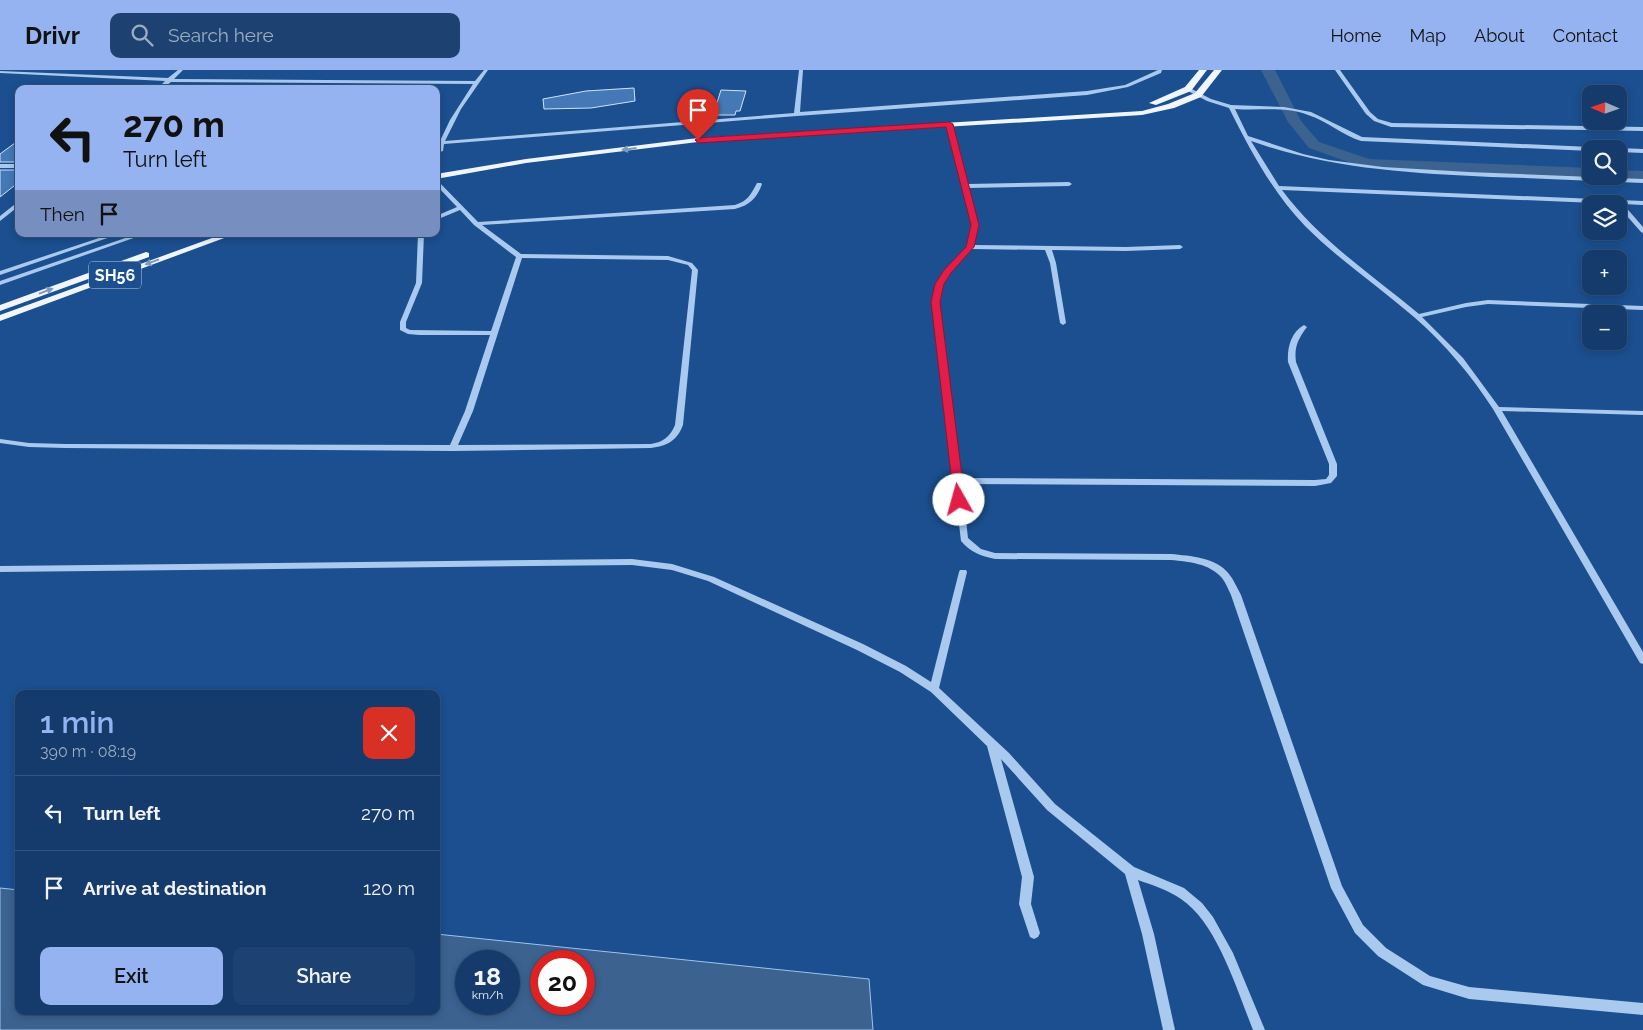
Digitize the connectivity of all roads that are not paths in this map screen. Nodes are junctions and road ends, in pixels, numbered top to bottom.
1 (181, 70) edge
2 (486, 70) edge
3 (802, 70) edge
4 (1160, 70) edge
5 (1203, 70) edge
6 (1218, 70) edge
7 (1337, 70) edge
8 (0, 72) edge
9 (170, 80) junction
10 (477, 83) junction
11 (164, 85) edge
12 (1188, 89) junction
13 (1198, 95) junction
14 (1231, 106) junction
15 (1261, 108) joint
16 (797, 114) junction
17 (949, 124) junction
18 (1643, 129) edge
19 (1246, 137) junction
20 (440, 141) edge
21 (440, 143) edge
22 (1582, 149) edge
23 (1627, 150) edge
24 (1643, 151) edge
25 (0, 166) edge
26 (15, 166) edge
27 (440, 168) edge
28 (440, 176) edge
29 (1643, 181) edge
30 (759, 184) dead end
31 (1069, 184) dead end
32 (440, 185) edge
33 (964, 186) junction
34 (1277, 188) junction
35 (1582, 201) edge
36 (1627, 202) edge
37 (1643, 203) edge
38 (15, 206) edge
39 (461, 208) junction
40 (1627, 212) edge
41 (440, 216) edge
42 (0, 218) edge
43 (476, 224) junction
44 (1643, 231) edge
45 (107, 237) edge
46 (133, 237) edge
47 (198, 237) edge
48 (223, 237) edge
49 (421, 237) edge
50 (970, 247) junction
51 (1180, 247) dead end
52 (1048, 249) junction
53 (519, 256) junction
54 (2, 271) edge
55 (0, 283) edge
56 (0, 308) edge
57 (1643, 308) edge
58 (1418, 316) junction
59 (0, 318) edge
60 (1063, 323) dead end
61 (1304, 327) dead end
62 (494, 333) junction
63 (1497, 409) junction
64 (1643, 413) edge
65 (0, 441) edge
66 (453, 448) junction
67 (956, 481) junction
68 (0, 569) edge
69 (963, 572) dead end
70 (1643, 660) edge
71 (934, 689) junction
72 (992, 744) junction
73 (1130, 871) junction
74 (1034, 933) dead end
75 (1643, 1009) edge
76 (1169, 1030) edge
77 (1258, 1030) edge

1 - 9 street
2 - 10 street
3 - 16 street
4 - 16 street
5 - 12 main road
6 - 13 main road
7 - 18 lane
8 - 9 lane
9 - 10 lane
9 - 11 street
10 - 20 street
12 - 13 street
12 - 27 main road
13 - 14 street
13 - 17 main road
14 - 15 street
14 - 19 lane
15 - 22 lane
16 - 21 street
17 -> 28 main road
17 - 33 street
19 - 29 lane
19 - 34 lane
23 - 24 street
25 - 26 street
30 - 43 street
31 - 33 street
32 - 39 street
33 - 50 street
34 - 35 lane
34 - 58 street
36 - 37 lane
38 - 42 street
39 - 41 street
39 - 43 street
40 - 44 street
43 - 53 street
45 - 54 lane
46 - 55 street
56 -> 47 main road, SH56
48 -> 59 main road, SH56
49 - 62 street
50 - 52 street
50 - 67 street
51 - 52 street
52 - 60 street
53 - 62 street
53 - 66 street
57 - 58 lane
58 - 63 street
61 - 67 street
62 - 66 street
63 - 64 street
63 - 70 street
65 - 66 street
67 - 75 street
68 - 71 street
69 - 71 street
71 - 72 street
72 - 73 street
72 - 74 street
73 - 76 street
73 - 77 street

